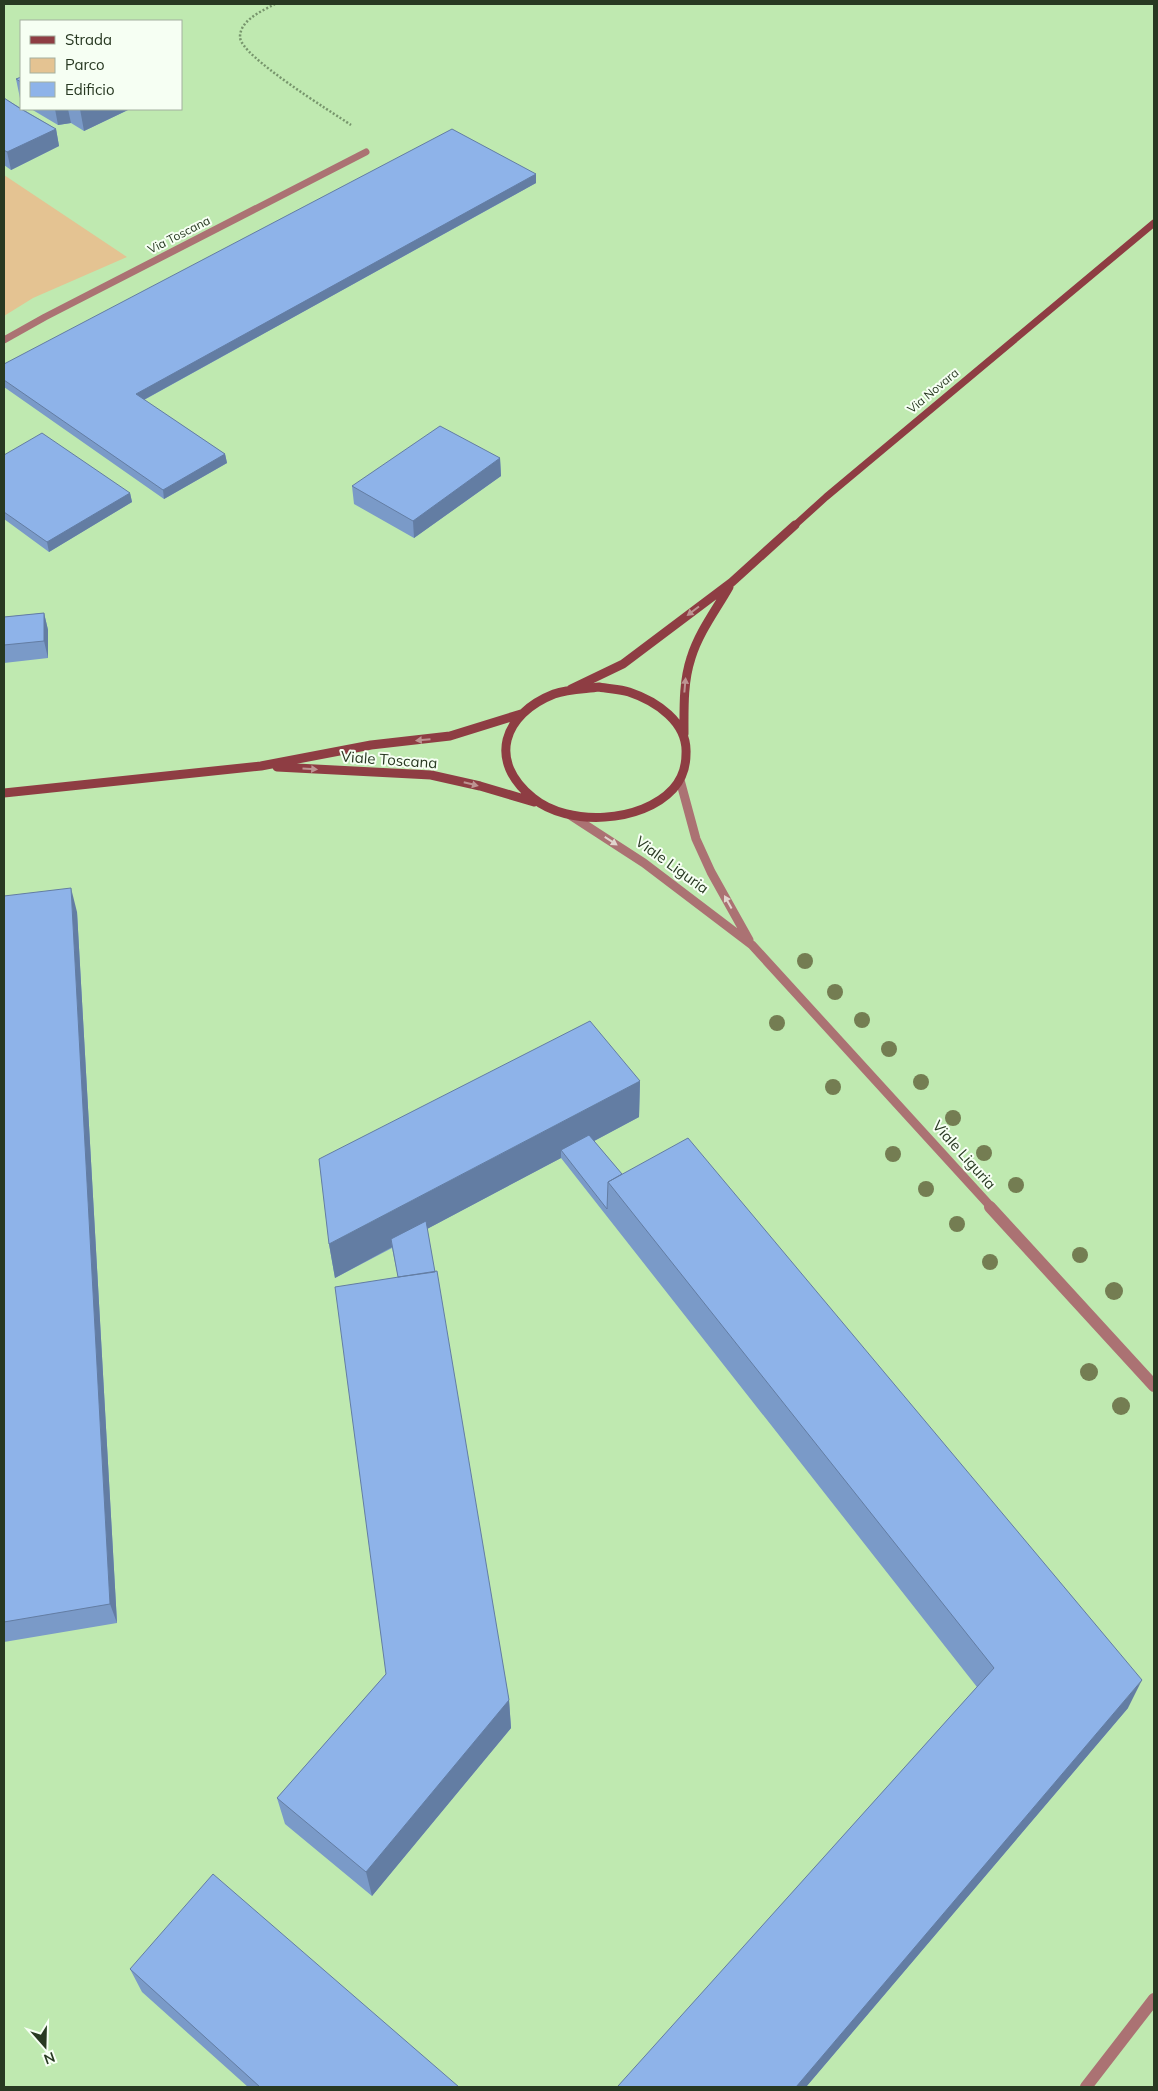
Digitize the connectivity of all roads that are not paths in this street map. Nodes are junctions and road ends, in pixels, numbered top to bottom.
1 (366, 152) road end
2 (1154, 223) edge
3 (4, 340) edge
4 (732, 582) junction
5 (571, 690) junction
6 (520, 714) junction
7 (684, 734) junction
8 (261, 766) junction
9 (680, 780) junction
10 (4, 793) edge
11 (542, 805) junction
12 (570, 815) junction
13 (752, 945) junction
14 (1154, 1386) edge
15 (1154, 1999) edge
16 (1086, 2087) edge

1 - 3 street, Via Toscana
2 - 4 street, Via Novara
4 -> 5 street, Via Novara
7 -> 4 street, Via Novara
5 - 6 street
5 - 7 street
6 -> 8 street, Viale Toscana
6 - 11 street
7 - 9 street
8 - 10 street, Viale Toscana
8 -> 11 street, Viale Toscana
9 - 12 street
13 -> 9 street, Viale Liguria
11 - 12 street
12 -> 13 street, Viale Liguria
13 - 14 street, Viale Liguria
15 - 16 street

